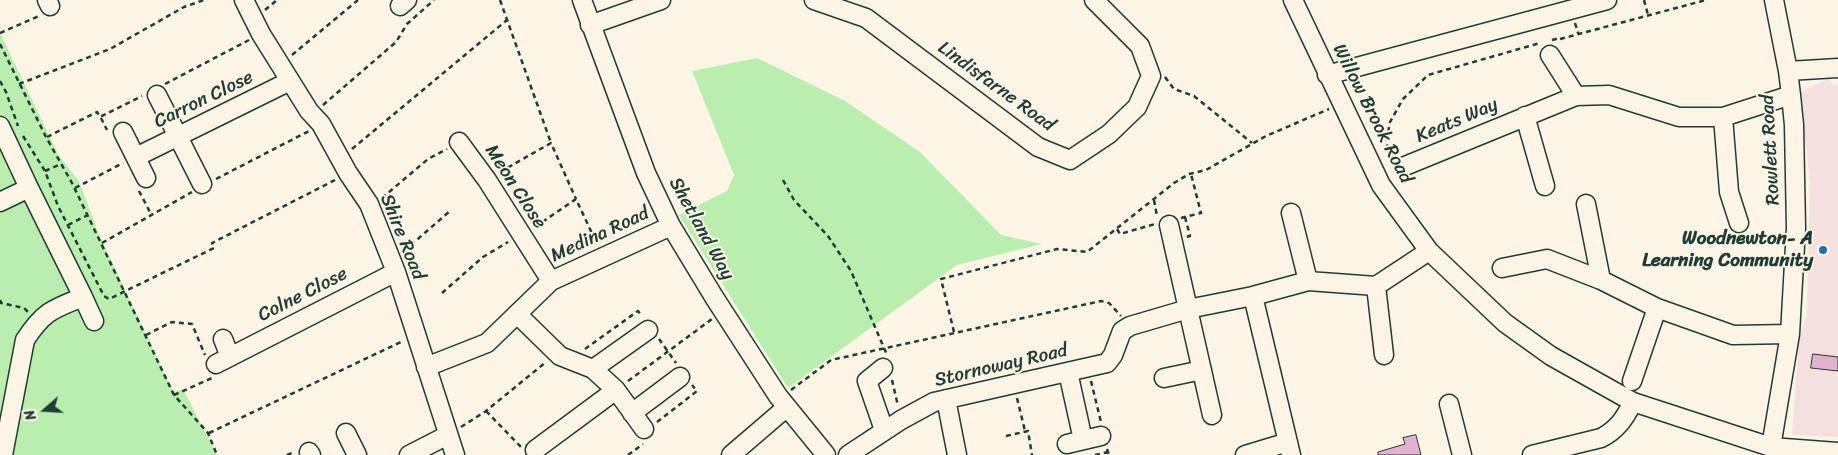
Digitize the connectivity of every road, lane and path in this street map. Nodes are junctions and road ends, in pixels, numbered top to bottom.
1 (204, 0) edge
2 (244, 0) edge
3 (358, 0) edge
4 (434, 0) edge
5 (500, 0) edge
6 (582, 0) edge
7 (661, 0) edge
8 (814, 0) edge
9 (1094, 0) edge
10 (1293, 0) edge
11 (1607, 0) edge
12 (1644, 0) edge
13 (1706, 0) edge
14 (1778, 1) edge
15 (46, 7) edge
16 (1648, 15) junction
17 (507, 20) junction
18 (590, 25) junction
19 (0, 33) edge
20 (1560, 38) junction
21 (0, 44) edge
22 (1547, 46) junction
23 (281, 65) junction
24 (1838, 68) edge
25 (1788, 70) junction
26 (1162, 73) dead end
27 (1327, 74) junction
28 (0, 81) edge
29 (290, 81) junction
30 (19, 84) junction
31 (158, 95) dead end
32 (1791, 95) junction
33 (1576, 96) junction
34 (1341, 104) junction
35 (312, 114) junction
36 (1525, 116) junction
37 (1723, 117) junction
38 (0, 126) edge
39 (123, 132) dead end
40 (178, 137) junction
41 (460, 142) joint
42 (551, 143) junction
43 (1252, 143) junction
44 (136, 157) junction
45 (1370, 162) junction
46 (61, 164) junction
47 (344, 166) junction
48 (1405, 166) dead end
49 (45, 171) junction
50 (1191, 174) junction
51 (146, 178) dead end
52 (487, 180) junction
53 (784, 180) dead end
54 (202, 184) dead end
55 (1545, 186) dead end
56 (29, 188) junction
57 (74, 188) junction
58 (576, 200) junction
59 (1154, 200) dead end
60 (0, 202) edge
61 (369, 204) junction
62 (1586, 204) dead end
63 (450, 211) dead end
64 (1291, 213) dead end
65 (88, 215) junction
66 (1185, 217) junction
67 (1739, 223) dead end
68 (68, 225) junction
69 (671, 226) junction
70 (1116, 229) junction
71 (1176, 230) junction
72 (522, 235) junction
73 (1429, 251) junction
74 (603, 256) junction
75 (393, 266) junction
76 (1502, 268) dead end
77 (1601, 280) junction
78 (551, 281) junction
79 (1308, 281) junction
80 (1376, 286) junction
81 (125, 292) junction
82 (442, 293) dead end
83 (1253, 296) junction
84 (83, 297) junction
85 (0, 300) edge
86 (1657, 308) junction
87 (1188, 309) junction
88 (723, 310) junction
89 (518, 315) junction
90 (94, 321) dead end
91 (38, 322) junction
92 (1130, 326) junction
93 (650, 329) junction
94 (954, 332) junction
95 (1790, 334) junction
96 (146, 335) junction
97 (415, 335) junction
98 (223, 339) dead end
99 (885, 348) junction
100 (668, 352) junction
101 (1384, 354) dead end
102 (564, 357) junction
103 (218, 360) junction
104 (887, 366) junction
105 (426, 367) junction
106 (1088, 367) junction
107 (593, 369) junction
108 (1202, 370) junction
109 (1068, 372) junction
110 (683, 375) junction
111 (1164, 378) dead end
112 (1632, 381) dead end
113 (1014, 384) junction
114 (616, 390) junction
115 (174, 395) junction
116 (946, 399) junction
117 (1633, 402) junction
118 (784, 403) junction
119 (1449, 404) dead end
120 (639, 408) junction
121 (486, 411) junction
122 (1212, 415) dead end
123 (901, 420) junction
124 (644, 428) joint
125 (884, 430) junction
126 (1025, 431) junction
127 (208, 433) junction
128 (346, 433) dead end
129 (448, 435) junction
130 (1103, 435) junction
131 (1006, 436) dead end
132 (1289, 449) edge
133 (536, 450) joint
134 (1780, 450) edge
135 (1838, 452) edge
136 (304, 454) edge
137 (1108, 454) edge
138 (1537, 454) edge
139 (3, 455) edge
140 (217, 455) edge
141 (287, 455) edge
142 (357, 455) edge
143 (409, 455) edge
144 (455, 455) edge
145 (731, 455) edge
146 (826, 455) edge
147 (848, 455) edge
148 (957, 455) edge
149 (1032, 455) edge
150 (1096, 455) edge
151 (1245, 455) edge
152 (1462, 455) edge

1 - 30 path
2 - 23 street, Shire Road
3 - 23 path
4 - 35 path
5 - 17 path
6 - 18 street, Shetland Way
7 - 18 street
8 - 9 street, Lindisfarne Road
10 - 27 street, Willow Brook Road
11 - 27 street
12 - 16 path
13 - 16 path
14 - 25 street, Rowlett Road
15 - 19 path
16 - 20 path
17 - 42 path
17 - 47 path
18 - 69 street, Shetland Way
20 - 22 path
20 - 22 path
21 - 30 path
22 - 33 street
22 - 45 path
23 - 29 street, Shire Road
24 - 25 street
25 - 32 street, Rowlett Road
26 - 43 path
27 - 34 street, Willow Brook Road
28 - 49 path
29 - 35 street, Shire Road
29 - 40 street, Carron Close
30 - 46 path
31 - 40 street
32 - 37 street, Keats Way
32 - 95 street, Rowlett Road
33 - 36 street, Keats Way
33 - 37 street, Keats Way
34 - 43 path
34 - 45 street, Willow Brook Road
35 - 47 street, Shire Road
36 - 48 street, Keats Way
36 - 55 street, Keats Way
37 - 67 street
38 - 56 street
39 - 44 street
40 - 44 street, Carron Close
40 - 54 street
41 - 52 street, Meon Close
41 - 61 path
42 - 52 path
42 - 58 path
43 - 50 path
44 - 51 street
44 - 57 path
45 - 73 street, Willow Brook Road
46 - 49 path
46 - 57 path
47 - 61 street, Shire Road
47 - 81 path
49 - 68 path
50 - 66 path
50 - 70 path
52 - 72 street, Meon Close
53 - 99 path
56 - 60 street
56 - 84 street
57 - 65 path
58 - 72 path
58 - 74 path
59 - 70 path
61 - 75 street, Shire Road
62 - 77 street
63 - 75 path
64 - 79 street
65 - 68 path
65 - 81 path
66 - 71 path
66 - 71 path
68 - 81 path
69 - 74 street, Medina Road
69 - 88 street, Shetland Way
70 - 94 path
71 - 87 street
72 - 78 street, Meon Close
72 - 82 path
73 - 80 street
73 - 117 street, Willow Brook Road
74 - 78 street, Medina Road
75 - 97 street, Shire Road
75 - 103 street, Colne Close
76 - 77 street
77 - 86 street
78 - 89 street, Medina Road
79 - 80 street
79 - 83 street
80 - 101 street
81 - 96 path
83 - 87 street
83 - 132 street
84 - 90 street
84 - 91 street
85 - 91 path
86 - 95 street
86 - 112 street
87 - 92 street
87 - 108 street
88 - 100 path
88 - 118 street, Shetland Way
89 - 102 street
89 - 105 street, Medina Road
91 - 139 street
92 - 94 path
92 - 106 street, Stornoway Road
93 - 100 path
93 - 102 path
93 - 107 street
94 - 99 path
95 - 134 street, Rowlett Road
96 - 103 path
96 - 115 path
97 - 105 street, Shire Road
97 - 127 path
98 - 103 street
99 - 104 path
99 - 118 path
100 - 110 path
100 - 114 path
102 - 107 street
102 - 121 path
103 - 115 path
104 - 123 path
104 - 125 street
105 - 129 street, Shire Road
106 - 109 street, Stornoway Road
106 - 130 path
107 - 114 street
108 - 111 street
108 - 122 street
109 - 113 street, Stornoway Road
109 - 130 street
110 - 120 street
110 - 124 path
113 - 116 street, Stornoway Road
113 - 126 path
114 - 120 street
114 - 133 street
115 - 127 path
116 - 123 street, Stornoway Road
116 - 148 street
117 - 134 street, Willow Brook Road
117 - 138 street
118 - 145 street
118 - 146 street, Shetland Way
119 - 152 street
120 - 124 street
121 - 129 path
121 - 133 path
123 - 125 street, Stornoway Road
125 - 147 street, Stornoway Road
126 - 131 path
126 - 149 path
127 - 140 path
128 - 142 street
129 - 143 street
129 - 144 street, Shire Road
130 - 137 path
132 - 151 street
134 - 135 street, Willow Brook Road
136 - 141 path
137 - 150 path

